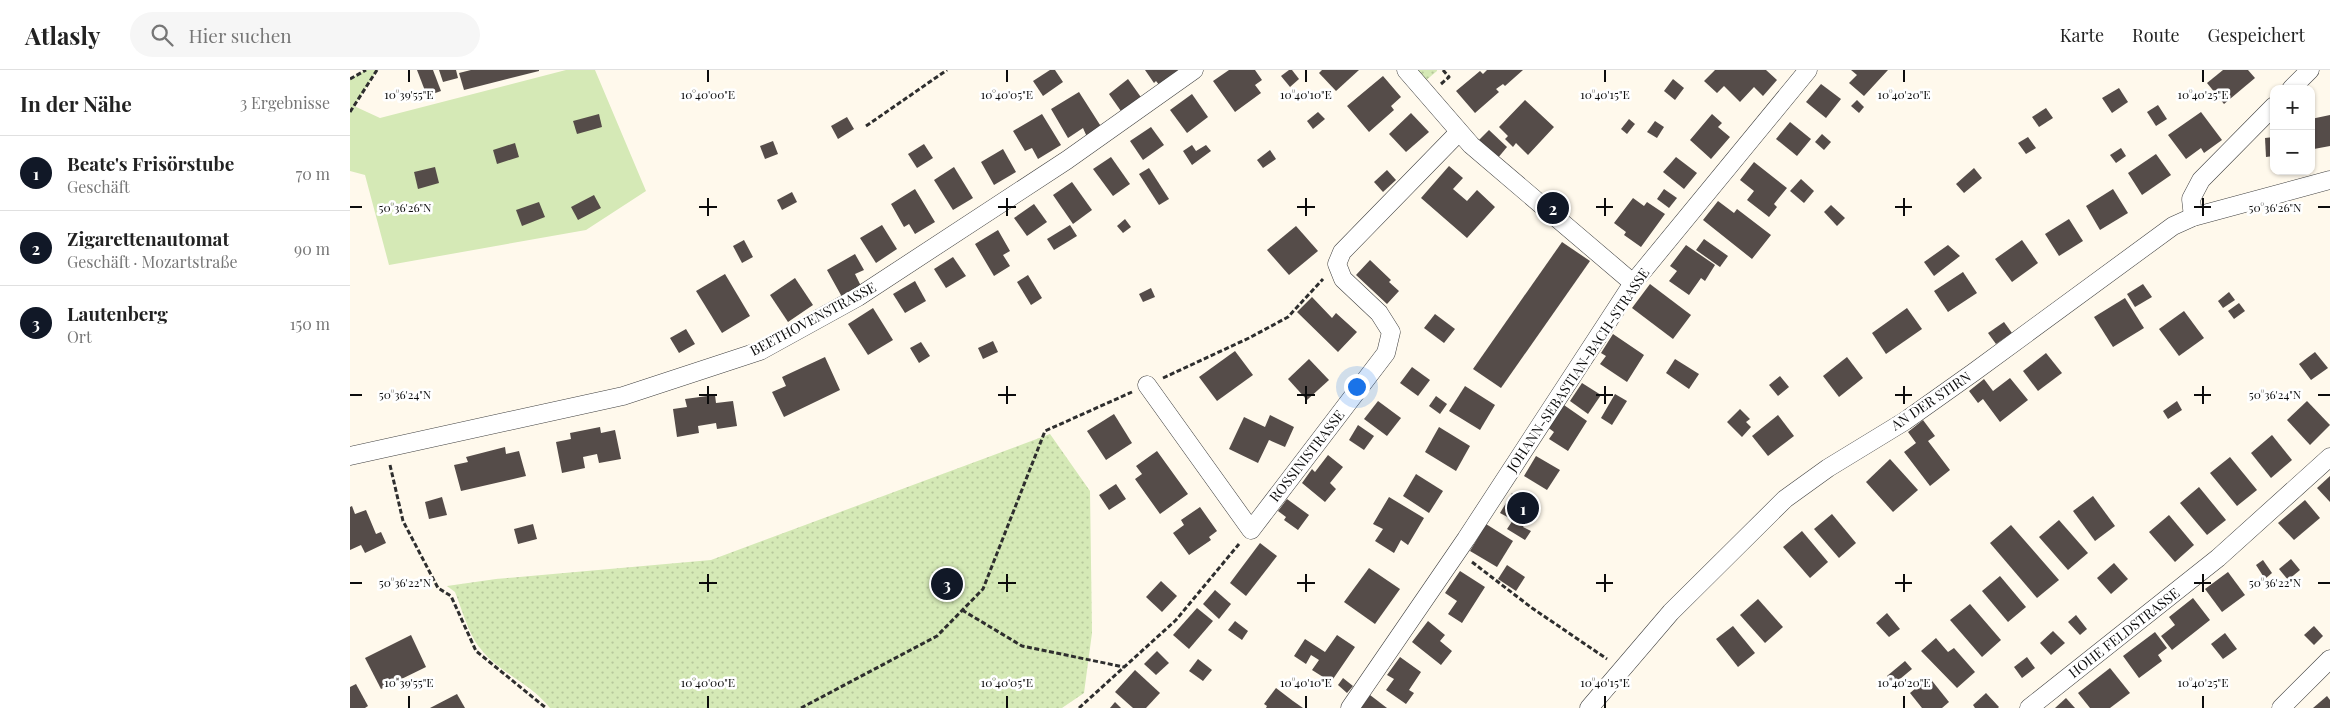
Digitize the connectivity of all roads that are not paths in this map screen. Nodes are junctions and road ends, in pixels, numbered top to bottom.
1 (1194, 70) edge
2 (1406, 70) edge
3 (1808, 70) edge
4 (2310, 70) edge
5 (2295, 85) edge
6 (2270, 110) edge
7 (1459, 132) junction
8 (2330, 180) edge
9 (2193, 217) junction
10 (1633, 283) junction
11 (1147, 385) road end
12 (350, 456) edge
13 (2330, 457) edge
14 (2330, 658) edge
15 (1350, 708) edge
16 (1589, 708) edge
17 (2028, 708) edge
18 (2281, 708) edge

1 - 12 street, BEETHOVENSTRASSE
2 - 7 street
3 - 10 street, JOHANN-SEBASTIAN-BACH-STRASSE
4 - 5 street
6 - 9 street
7 - 10 street
7 - 11 street, ROSSINISTRASSE
8 - 9 street, AN DER STIRN
9 - 16 street, AN DER STIRN
10 - 15 street, JOHANN-SEBASTIAN-BACH-STRASSE
13 - 17 street, HOHE FELDSTRASSE
14 - 18 street

